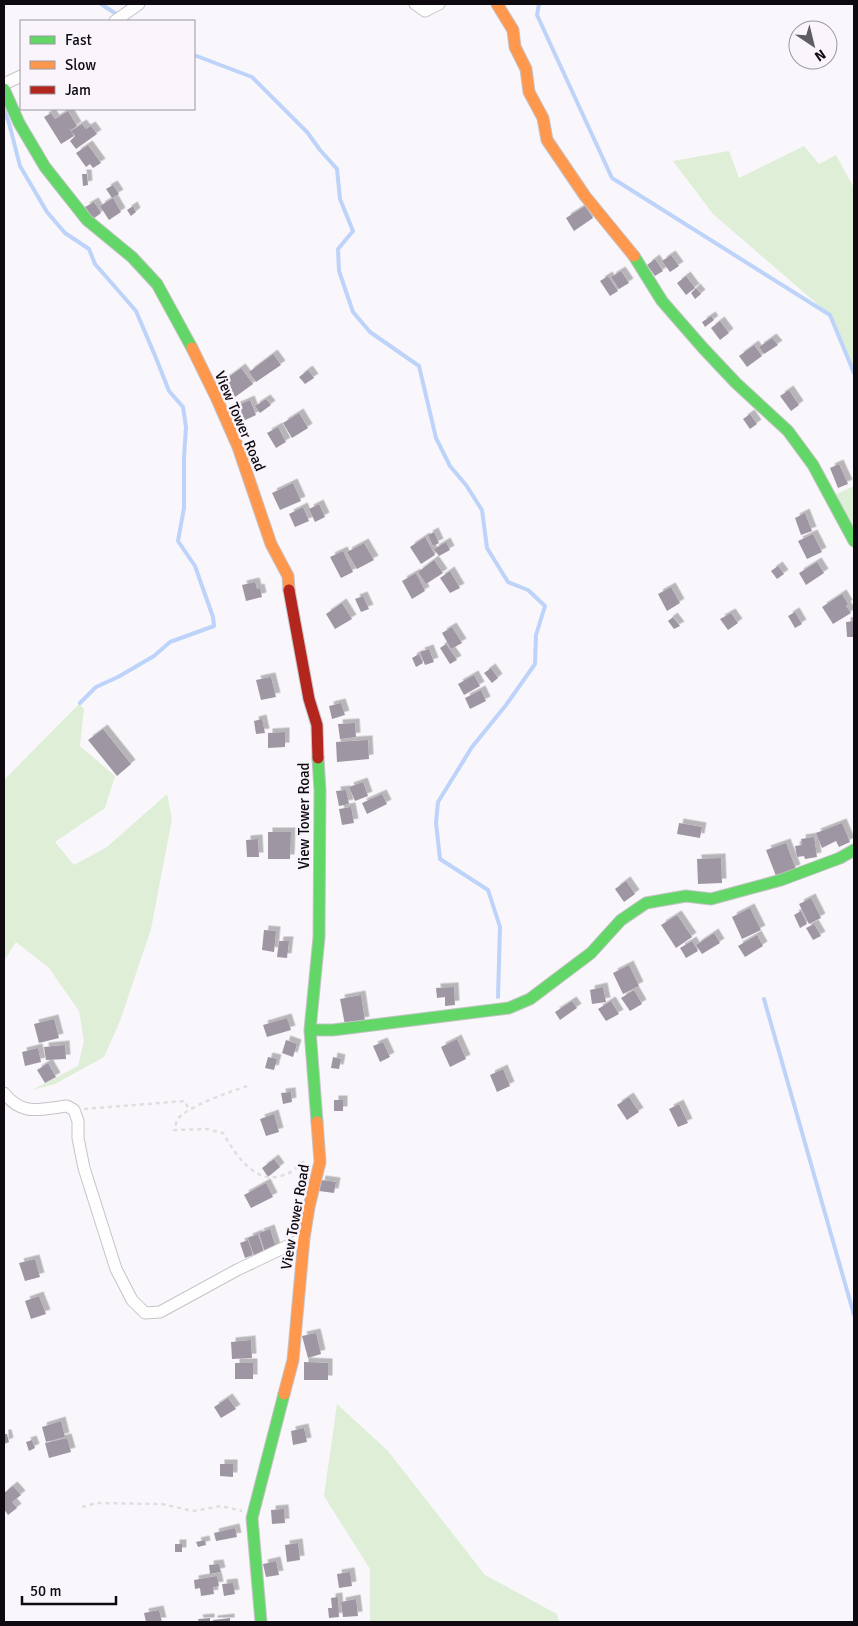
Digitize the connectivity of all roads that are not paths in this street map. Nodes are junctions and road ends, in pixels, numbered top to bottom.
1 (139, 4) edge
2 (414, 4) edge
3 (439, 4) edge
4 (497, 4) edge
5 (116, 20) edge
6 (20, 76) edge
7 (4, 84) edge
8 (4, 89) edge
9 (854, 541) edge
10 (854, 850) edge
11 (310, 1030) junction
12 (4, 1093) edge
13 (304, 1238) junction
14 (261, 1622) edge

1 - 5 street
2 - 3 street
4 - 9 street
6 - 7 street
8 - 11 street, View Tower Road
10 - 11 street
11 - 13 street, View Tower Road
12 - 13 street
13 - 14 street, View Tower Road

